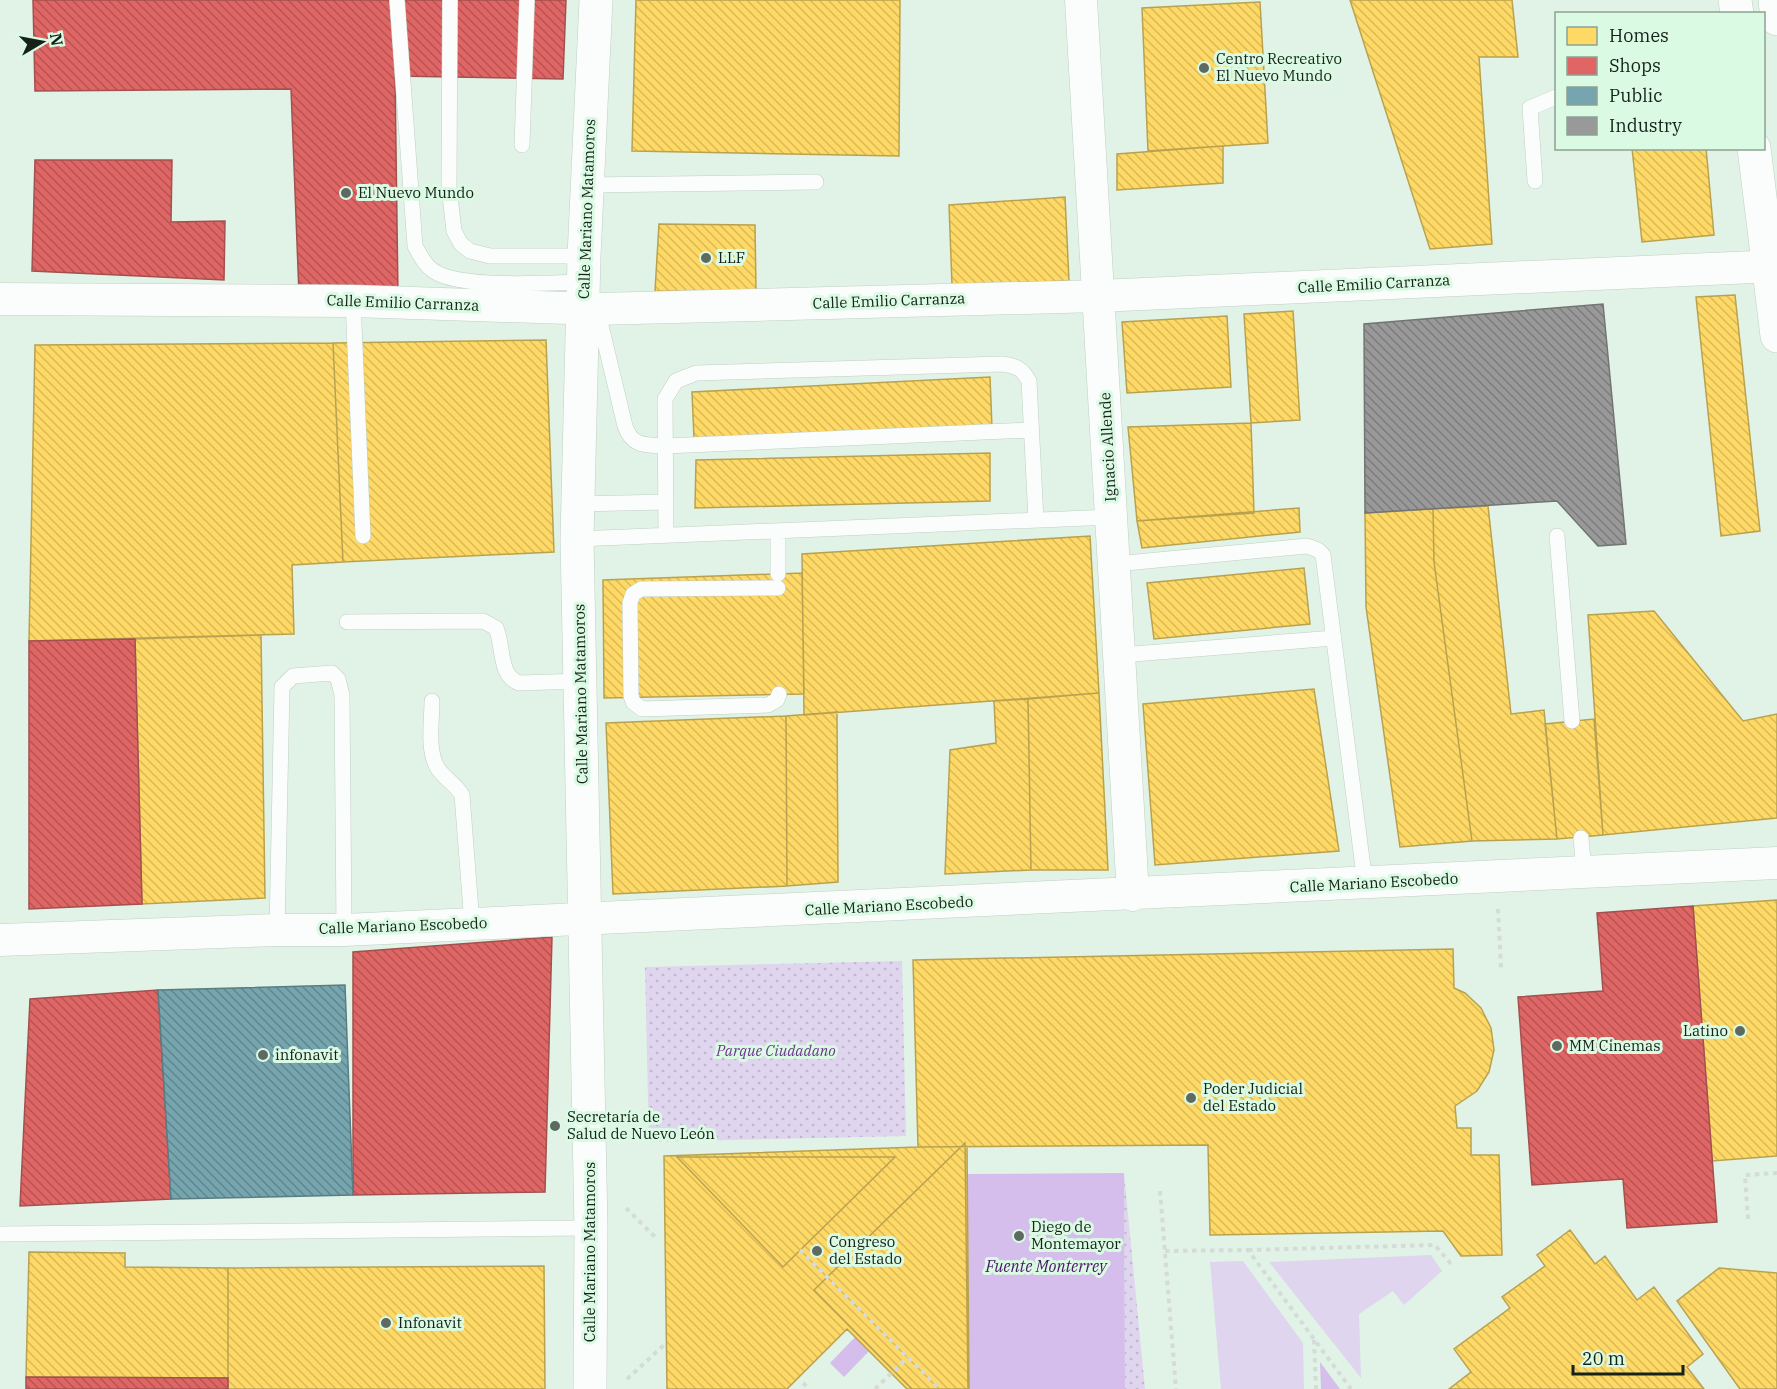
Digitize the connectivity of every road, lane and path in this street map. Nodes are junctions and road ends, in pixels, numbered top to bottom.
1 (397, 0) edge
2 (450, 0) edge
3 (527, 0) edge
4 (596, 0) edge
5 (1080, 0) edge
6 (1775, 0) edge
7 (1777, 19) edge
8 (1555, 98) edge
9 (522, 145) dead end
10 (1754, 150) edge
11 (1534, 181) dead end
12 (816, 182) dead end
13 (587, 185) junction
14 (1773, 266) edge
15 (586, 289) junction
16 (1099, 296) junction
17 (0, 299) edge
18 (353, 301) junction
19 (1777, 336) edge
20 (1031, 430) junction
21 (665, 446) junction
22 (666, 502) junction
23 (578, 504) junction
24 (1112, 517) junction
25 (1036, 520) junction
26 (778, 531) junction
27 (666, 535) junction
28 (363, 536) dead end
29 (1557, 536) dead end
30 (578, 539) junction
31 (1115, 564) junction
32 (347, 622) dead end
33 (1334, 638) junction
34 (1121, 655) junction
35 (582, 681) junction
36 (779, 694) dead end
37 (432, 701) dead end
38 (1572, 721) dead end
39 (1581, 838) dead end
40 (1777, 863) edge
41 (1584, 872) junction
42 (1365, 883) junction
43 (1134, 895) junction
44 (1498, 906) dead end
45 (583, 919) junction
46 (472, 924) junction
47 (277, 930) junction
48 (344, 930) junction
49 (0, 940) edge
50 (1501, 968) dead end
51 (1777, 1173) edge
52 (1160, 1191) dead end
53 (621, 1203) dead end
54 (1748, 1220) dead end
55 (591, 1228) junction
56 (0, 1234) edge
57 (657, 1239) dead end
58 (800, 1250) dead end
59 (1248, 1250) junction
60 (1165, 1251) junction
61 (1451, 1264) dead end
62 (1314, 1339) junction
63 (664, 1345) dead end
64 (908, 1357) junction
65 (803, 1383) dead end
66 (605, 1387) edge
67 (809, 1389) edge
68 (875, 1389) edge
69 (940, 1389) edge
70 (1176, 1389) edge
71 (1316, 1389) edge
72 (1351, 1389) edge

1 - 15 lane
2 - 15 lane
3 - 9 lane
4 - 13 street, Calle Mariano Matamoros
5 - 16 street, Ignacio Allende
6 - 7 street
8 - 11 lane
10 - 14 street
12 - 13 lane
13 - 15 street, Calle Mariano Matamoros
14 - 16 street, Calle Emilio Carranza
14 - 19 street
15 - 16 street, Calle Emilio Carranza
15 - 18 street, Calle Emilio Carranza
15 - 21 lane
15 - 23 street, Calle Mariano Matamoros
16 - 24 street, Ignacio Allende
17 - 18 street, Calle Emilio Carranza
18 - 28 lane
20 - 21 lane
20 - 21 lane
20 - 25 lane
21 - 22 lane
22 - 23 lane
22 - 27 lane
23 - 30 street, Calle Mariano Matamoros
24 - 25 lane
24 - 31 street, Ignacio Allende
25 - 26 lane
26 - 27 lane
26 - 36 lane
27 - 30 lane
29 - 38 lane
30 - 35 street, Calle Mariano Matamoros
31 - 33 lane
31 - 34 street, Ignacio Allende
32 - 35 lane
33 - 34 lane
33 - 42 lane
34 - 43 street, Ignacio Allende
35 - 45 street, Calle Mariano Matamoros
37 - 46 lane
39 - 41 lane
40 - 41 street, Calle Mariano Escobedo
41 - 42 street, Calle Mariano Escobedo
42 - 43 street, Calle Mariano Escobedo
43 - 45 street, Calle Mariano Escobedo
44 - 50 path
45 - 46 street, Calle Mariano Escobedo
45 - 55 street, Calle Mariano Matamoros
46 - 48 street, Calle Mariano Escobedo
47 - 48 street, Calle Mariano Escobedo
47 - 48 lane
47 - 49 street, Calle Mariano Escobedo
51 - 54 path
52 - 60 path
53 - 57 path
55 - 56 lane
55 - 66 street, Calle Mariano Matamoros
58 - 64 path
59 - 60 path
59 - 61 path
59 - 62 path
60 - 70 path
62 - 71 path
62 - 72 path
63 - 66 path
64 - 68 path
64 - 69 path
65 - 67 path

